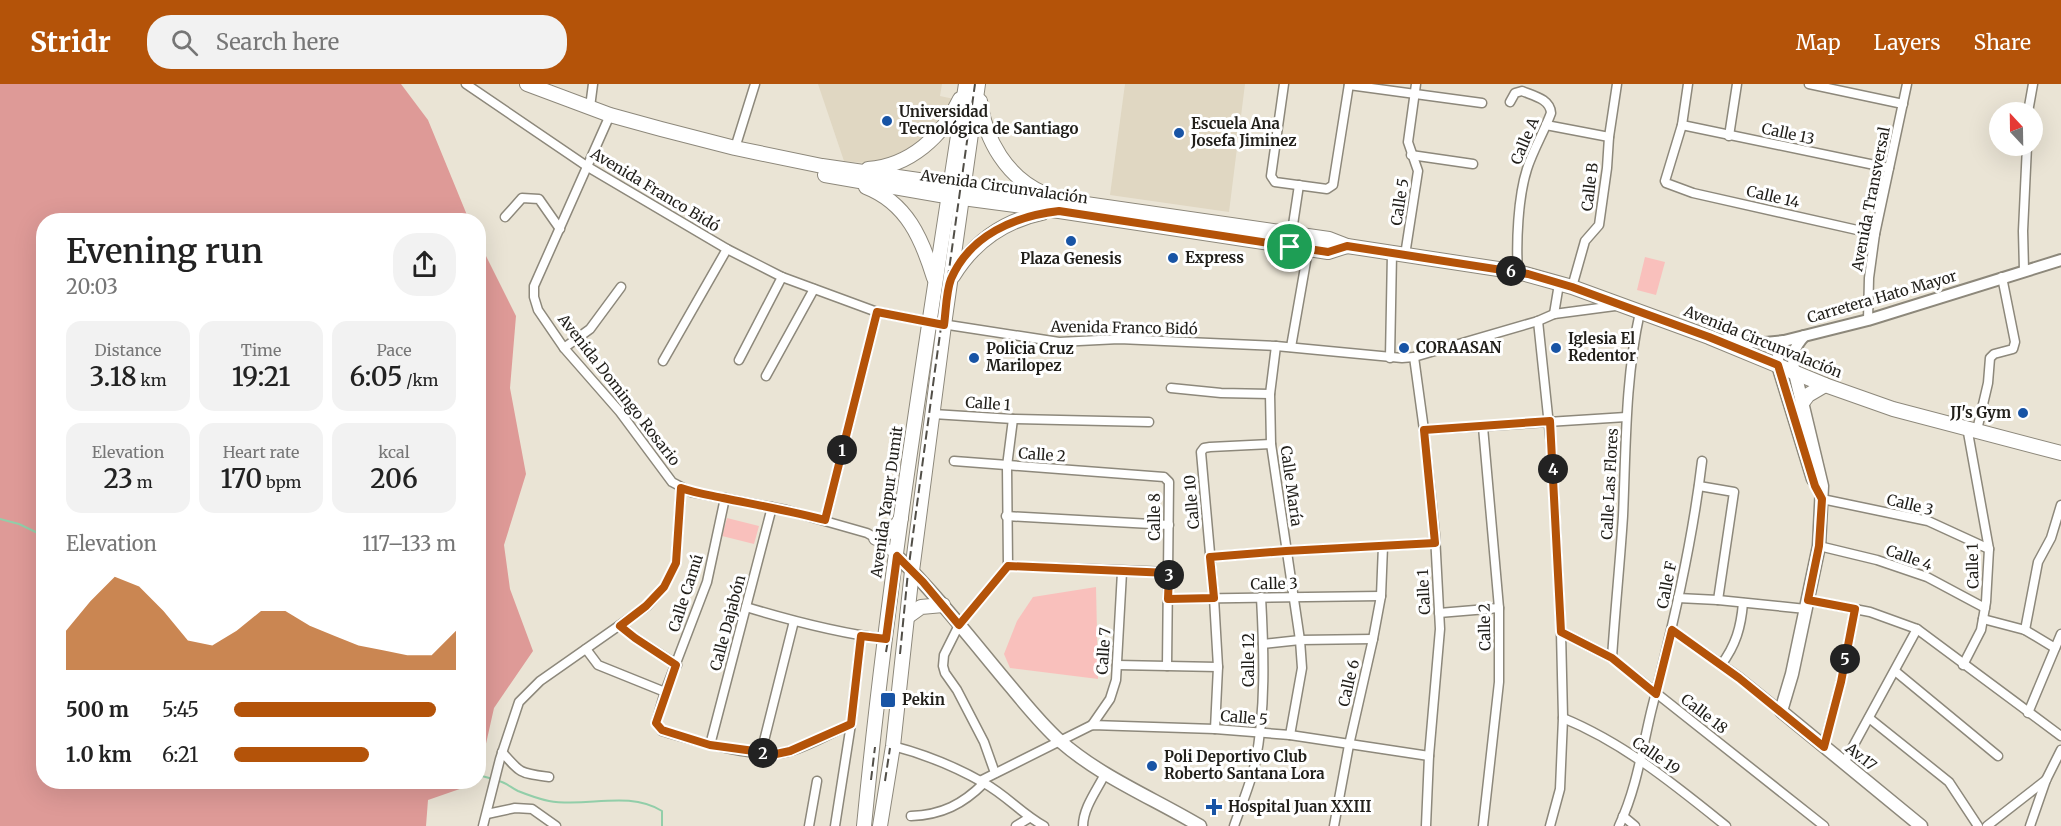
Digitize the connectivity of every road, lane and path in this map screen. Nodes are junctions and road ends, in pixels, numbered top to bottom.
1 (466, 84) edge
2 (527, 84) edge
3 (593, 84) edge
4 (755, 84) edge
5 (1284, 84) edge
6 (1349, 84) edge
7 (1416, 84) edge
8 (1617, 84) edge
9 (1688, 84) edge
10 (1737, 84) edge
11 (1809, 84) edge
12 (1907, 84) edge
13 (2033, 84) edge
14 (972, 85) edge
15 (1414, 94) junction
16 (1510, 102) dead end
17 (2030, 102) edge
18 (1482, 103) dead end
19 (1903, 104) junction
20 (590, 107) junction
21 (610, 114) junction
22 (1546, 125) junction
23 (1682, 125) junction
24 (661, 129) junction
25 (1729, 136) junction
26 (1608, 137) junction
27 (735, 148) junction
28 (1411, 155) junction
29 (2026, 156) edge
30 (1473, 164) dead end
31 (588, 167) junction
32 (1889, 168) junction
33 (848, 175) junction
34 (1299, 185) junction
35 (956, 191) junction
36 (1060, 206) junction
37 (505, 217) dead end
38 (560, 229) junction
39 (1875, 234) junction
40 (1291, 241) junction
41 (1347, 246) junction
42 (728, 249) junction
43 (1308, 249) junction
44 (1398, 254) junction
45 (2061, 260) edge
46 (2024, 270) junction
47 (1518, 272) junction
48 (782, 277) junction
49 (2002, 277) junction
50 (951, 280) junction
51 (935, 284) junction
52 (1566, 286) junction
53 (621, 287) dead end
54 (814, 289) junction
55 (1621, 305) junction
56 (877, 312) junction
57 (1640, 312) junction
58 (1554, 314) junction
59 (1868, 320) junction
60 (1538, 321) junction
61 (929, 322) junction
62 (944, 325) junction
63 (1804, 336) junction
64 (1709, 337) junction
65 (1784, 341) junction
66 (1276, 346) junction
67 (1291, 347) junction
68 (564, 348) junction
69 (1414, 357) junction
70 (1390, 358) junction
71 (739, 360) dead end
72 (663, 361) dead end
73 (1778, 365) junction
74 (1795, 373) junction
75 (766, 376) dead end
76 (1825, 385) junction
77 (1171, 388) dead end
78 (1270, 394) junction
79 (1802, 403) junction
80 (933, 414) junction
81 (1626, 417) junction
82 (1013, 419) junction
83 (1550, 421) junction
84 (1149, 422) dead end
85 (1483, 427) junction
86 (1972, 429) junction
87 (1424, 430) junction
88 (1271, 444) junction
89 (2061, 453) edge
90 (1702, 460) dead end
91 (954, 461) dead end
92 (1007, 466) junction
93 (1164, 477) joint
94 (1699, 486) junction
95 (681, 488) junction
96 (725, 498) junction
97 (1822, 499) junction
98 (2061, 505) edge
99 (772, 507) junction
100 (902, 516) junction
101 (1006, 516) junction
102 (825, 520) junction
103 (1169, 525) junction
104 (876, 538) junction
105 (2050, 538) junction
106 (2061, 542) edge
107 (1435, 543) junction
108 (1383, 546) junction
109 (1819, 546) junction
110 (1989, 549) junction
111 (1286, 551) junction
112 (897, 556) junction
113 (1210, 557) junction
114 (1008, 566) junction
115 (912, 571) junction
116 (1122, 572) junction
117 (1169, 573) junction
118 (1380, 596) junction
119 (1260, 597) junction
120 (1293, 597) junction
121 (1214, 598) junction
122 (1678, 598) junction
123 (1168, 599) junction
124 (1718, 600) junction
125 (1743, 603) junction
126 (943, 605) junction
127 (1807, 605) junction
128 (746, 608) junction
129 (1499, 608) junction
130 (1855, 609) junction
131 (1985, 609) junction
132 (1439, 613) junction
133 (907, 617) junction
134 (1983, 619) junction
135 (794, 621) junction
136 (959, 625) junction
137 (620, 626) junction
138 (1672, 630) junction
139 (1917, 630) junction
140 (2025, 630) junction
141 (1561, 632) junction
142 (2061, 634) edge
143 (861, 636) junction
144 (886, 639) junction
145 (1373, 639) junction
146 (1300, 640) junction
147 (1263, 644) junction
148 (2055, 648) junction
149 (586, 649) junction
150 (1612, 658) junction
151 (676, 665) junction
152 (1117, 665) junction
153 (1721, 665) junction
154 (1963, 665) junction
155 (1167, 666) junction
156 (1218, 667) junction
157 (1895, 671) junction
158 (666, 692) junction
159 (1656, 694) junction
160 (1781, 711) junction
161 (2028, 713) junction
162 (1563, 718) junction
163 (1869, 718) junction
164 (851, 724) junction
165 (1092, 725) junction
166 (1215, 729) junction
167 (1259, 733) junction
168 (1290, 735) junction
169 (2061, 736) edge
170 (1060, 741) junction
171 (710, 745) junction
172 (1349, 745) junction
173 (893, 746) junction
174 (1824, 747) junction
175 (2061, 750) edge
176 (761, 753) junction
177 (501, 756) junction
178 (1429, 756) junction
179 (1998, 756) dead end
180 (1640, 759) junction
181 (1844, 763) junction
182 (995, 773) junction
183 (1105, 774) junction
184 (549, 777) dead end
185 (2046, 780) junction
186 (817, 781) dead end
187 (982, 782) junction
188 (487, 814) junction
189 (911, 816) dead end
190 (1623, 816) junction
191 (1029, 818) junction
192 (1187, 823) edge
193 (483, 826) edge
194 (556, 826) edge
195 (809, 826) edge
196 (835, 826) edge
197 (864, 826) edge
198 (880, 826) edge
199 (1016, 826) edge
200 (1044, 826) edge
201 (1083, 826) edge
202 (1200, 826) edge
203 (1234, 826) edge
204 (1334, 826) edge
205 (1426, 826) edge
206 (1484, 826) edge
207 (1550, 826) edge
208 (1619, 826) edge
209 (1635, 826) edge
210 (1726, 826) edge
211 (1824, 826) edge
212 (1921, 826) edge
213 (1978, 826) edge
214 (1987, 826) edge
215 (2030, 826) edge

1 - 31 street, Avenida Franco Bidó
2 - 20 main road, Avenida Circunvalación
3 - 20 street
4 - 27 street
5 - 34 street
6 - 15 street
6 - 34 street
7 - 15 street, Calle 5
8 - 26 street, Calle B
9 - 23 street
10 - 25 street
11 - 19 street
12 - 19 street, Avenida Transversal
13 - 17 street
14 - 33 main road
14 - 35 main road
14 - 36 main road
15 - 18 street
15 - 28 street, Calle 5
16 - 22 street, Calle A
19 - 32 street, Avenida Transversal
20 - 21 main road, Avenida Circunvalación
21 - 24 main road, Avenida Circunvalación
21 - 31 street, Avenida Domingo Rosario
22 - 26 street
22 - 47 street, Calle A
23 - 25 street, Calle 13
23 - 39 street, Calle 14
24 - 27 main road, Avenida Circunvalación
24 - 33 main road, Avenida Circunvalación
25 - 32 street, Calle 13
26 - 52 street, Calle B
27 - 33 main road, Avenida Circunvalación
28 - 30 street
28 - 44 street, Calle 5
29 - 46 street
31 - 38 street, Avenida Domingo Rosario
31 - 42 street, Avenida Franco Bidó
32 - 39 street, Avenida Transversal
33 - 35 main road, Avenida Circunvalación
33 - 51 main road
34 - 40 street
35 - 36 main road, Avenida Circunvalación
35 - 50 main road
35 - 51 main road, Avenida Yapur Dumit
36 - 40 main road, Avenida Circunvalación
36 - 50 main road
37 - 38 street
38 - 68 street, Avenida Domingo Rosario
39 - 59 street, Avenida Transversal
40 - 41 main road, Avenida Circunvalación
40 - 43 main road, Avenida Circunvalación
41 - 43 main road, Avenida Circunvalación
41 - 44 main road, Avenida Circunvalación
42 - 48 street, Avenida Franco Bidó
42 - 72 street
43 - 67 street
44 - 47 main road, Avenida Circunvalación
44 - 70 street, Calle 5
45 - 46 street, Carretera Hato Mayor
46 - 49 street, Carretera Hato Mayor
47 - 52 main road, Avenida Circunvalación
48 - 54 street, Avenida Franco Bidó
48 - 71 street
49 - 59 street, Carretera Hato Mayor
49 - 86 street
50 - 62 main road
51 - 61 main road, Avenida Yapur Dumit
52 - 55 main road, Avenida Circunvalación
52 - 58 street, Calle B
53 - 68 street
54 - 56 street, Avenida Franco Bidó
54 - 75 street
55 - 57 main road, Avenida Circunvalación
55 - 58 street, Avenida Franco Bidó
56 - 61 street, Avenida Franco Bidó
56 - 102 street
57 - 64 main road, Avenida Circunvalación
57 - 81 street, Calle Las Flores
58 - 60 street, Avenida Franco Bidó
59 - 63 street, Carretera Hato Mayor
60 - 69 street, Avenida Franco Bidó
60 - 83 street
61 - 62 street, Avenida Franco Bidó
61 - 100 main road, Avenida Yapur Dumit
62 - 66 street, Avenida Franco Bidó
62 - 80 main road
63 - 65 street, Carretera Hato Mayor
63 - 74 street
64 - 65 street, Carretera Hato Mayor
64 - 73 main road, Avenida Circunvalación
65 - 73 street
66 - 67 street, Avenida Franco Bidó
66 - 78 street, Calle María
67 - 70 street, Avenida Franco Bidó
68 - 95 street, Avenida Domingo Rosario
69 - 70 street, Avenida Franco Bidó
69 - 87 street, Calle 1
73 - 74 main road, Avenida Circunvalación
73 - 97 main road
74 - 76 main road, Avenida Circunvalación
74 - 79 main road
76 - 79 main road
76 - 86 main road, Avenida Circunvalación
77 - 78 street
78 - 88 street, Calle María
79 - 97 main road
80 - 82 street, Calle 1
80 - 115 main road
81 - 83 street
81 - 150 street, Calle Las Flores
82 - 84 street, Calle 1
82 - 92 street
83 - 85 street
83 - 141 street
85 - 87 street
85 - 129 street, Calle 2
86 - 89 main road, Avenida Circunvalación
86 - 110 street, Calle 1
87 - 107 street, Calle 1
88 - 111 street, Calle María
88 - 113 street, Calle 10
90 - 94 street, Calle F
91 - 92 street, Calle 2
92 - 93 street, Calle 2
92 - 101 street
93 - 103 street, Calle 8
94 - 122 street, Calle F
94 - 124 street
95 - 96 street, Avenida Domingo Rosario
95 - 137 street
96 - 99 street, Avenida Domingo Rosario
96 - 151 street, Calle Camú
97 - 109 main road
97 - 110 street, Calle 3
98 - 105 street
99 - 102 street, Avenida Domingo Rosario
99 - 128 street, Calle Dajabón
100 - 104 main road
100 - 112 main road, Avenida Yapur Dumit
101 - 103 street
101 - 114 street
102 - 104 street, Avenida Domingo Rosario
103 - 117 street, Calle 8
104 - 112 street, Avenida Domingo Rosario
105 - 106 street
105 - 140 street
107 - 108 street
107 - 132 street, Calle 1
108 - 111 street
108 - 118 street, Calle 6
109 - 127 main road
109 - 131 street, Calle 4
110 - 131 street, Calle 1
111 - 113 street
111 - 120 street, Calle María
112 - 115 main road, Avenida Domingo Rosario
112 - 144 main road, Avenida Yapur Dumit
113 - 121 street, Calle 10
114 - 116 street
114 - 136 street
115 - 126 main road, Avenida Domingo Rosario
115 - 133 main road
116 - 117 street
116 - 152 street, Calle 7
117 - 123 street, Calle 8
118 - 120 street, Calle 3
118 - 145 street, Calle 6
119 - 120 street, Calle 3
119 - 121 street, Calle 3
119 - 147 street, Calle 12
120 - 146 street, Calle María
121 - 123 street, Calle 3
121 - 156 street, Calle 10
122 - 124 street
122 - 138 street, Calle F
123 - 155 street, Calle 8
124 - 125 street
125 - 127 street
125 - 153 street
126 - 133 main road
126 - 136 main road, Avenida Domingo Rosario
127 - 130 street
127 - 160 main road
128 - 135 street
128 - 171 street, Calle Dajabón
129 - 132 street
129 - 206 street, Calle 2
130 - 139 street
130 - 174 street
131 - 134 street, Calle 1
132 - 178 street, Calle 1
133 - 173 main road
134 - 140 street
134 - 154 street, Calle 1
135 - 143 street
135 - 176 street
136 - 170 main road, Avenida Domingo Rosario
136 - 182 street
137 - 149 street
137 - 151 street
138 - 153 street
138 - 159 street, Calle F
139 - 154 street
139 - 157 street
140 - 148 street
141 - 150 street, Calle 18
141 - 162 street
142 - 148 street
143 - 144 street
143 - 164 street
144 - 197 main road, Avenida Yapur Dumit
145 - 146 street
145 - 172 street, Calle 6
146 - 147 street
146 - 168 street, Calle María
147 - 167 street, Calle 12
148 - 161 street
149 - 158 street
149 - 177 street
150 - 159 street, Calle 18
151 - 158 street, Calle Camú
152 - 155 street
152 - 165 street, Calle 7
153 - 160 street
154 - 161 street
155 - 156 street
156 - 166 street, Calle 10
157 - 163 street
157 - 179 street
158 - 171 street, Calle Camú
159 - 180 street, Calle F
159 - 211 street, Calle 18
160 - 174 main road, Av.17
161 - 169 street
162 - 180 street, Calle 19
162 - 207 street
163 - 181 street
163 - 213 street
164 - 176 street
164 - 196 street
165 - 166 street, Calle 5
165 - 170 street, Calle 5
166 - 167 street, Calle 5
167 - 168 street, Calle 5
167 - 203 street, Calle 12
168 - 172 street, Calle 5
170 - 182 street, Calle 5
170 - 183 main road, Avenida Domingo Rosario
171 - 176 street
172 - 178 street, Calle 5
172 - 204 street, Calle 6
173 - 187 street
173 - 198 main road
174 - 181 main road, Av.17
175 - 185 street
177 - 184 street
177 - 188 street
178 - 205 street, Calle 1
180 - 190 street, Calle F
180 - 210 street, Calle 19
181 - 212 main road, Av.17
182 - 187 street, Calle 5
183 - 192 main road, Avenida Domingo Rosario
183 - 201 street
185 - 214 street
185 - 215 street
186 - 195 street
187 - 189 street, Calle 5
187 - 191 street
188 - 193 street
188 - 194 street
190 - 208 street, Calle F
190 - 209 street
191 - 199 street
191 - 200 street
192 - 202 main road, Avenida Domingo Rosario

